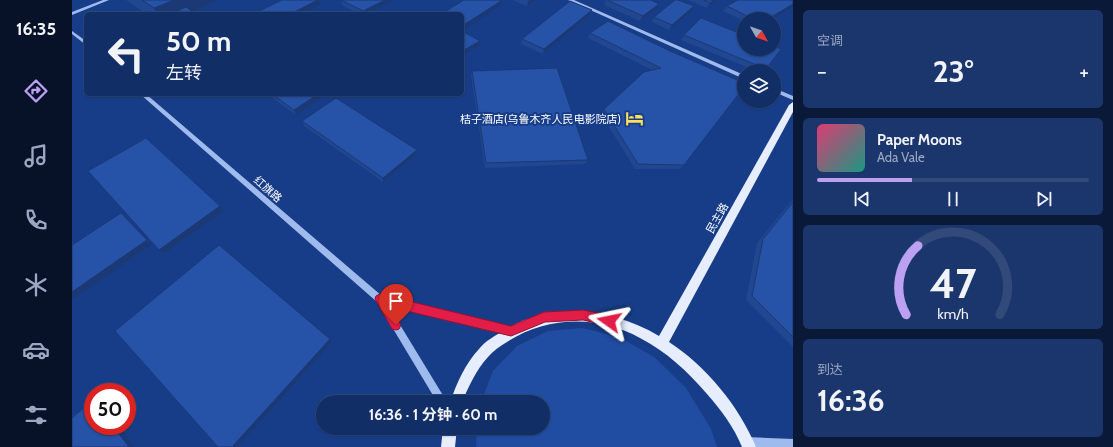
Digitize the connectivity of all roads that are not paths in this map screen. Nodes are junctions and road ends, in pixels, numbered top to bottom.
1 (107, 0) edge
2 (570, 0) edge
3 (72, 14) edge
4 (72, 32) edge
5 (84, 42) edge
6 (737, 74) edge
7 (781, 93) edge
8 (145, 96) edge
9 (793, 98) edge
10 (793, 105) edge
11 (380, 299) junction
12 (511, 331) junction
13 (662, 343) junction
14 (438, 395) edge
15 (459, 395) edge
16 (449, 435) edge
17 (748, 444) edge
18 (793, 444) edge
19 (448, 447) edge

1 - 3 street
2 - 6 street
4 - 5 street
7 - 9 street
8 - 11 street, 红旗路
10 - 13 main road, 民主路
11 - 12 street
11 - 14 street
12 - 13 main road
12 - 15 main road
13 - 17 main road
16 - 19 main road
17 - 18 street

